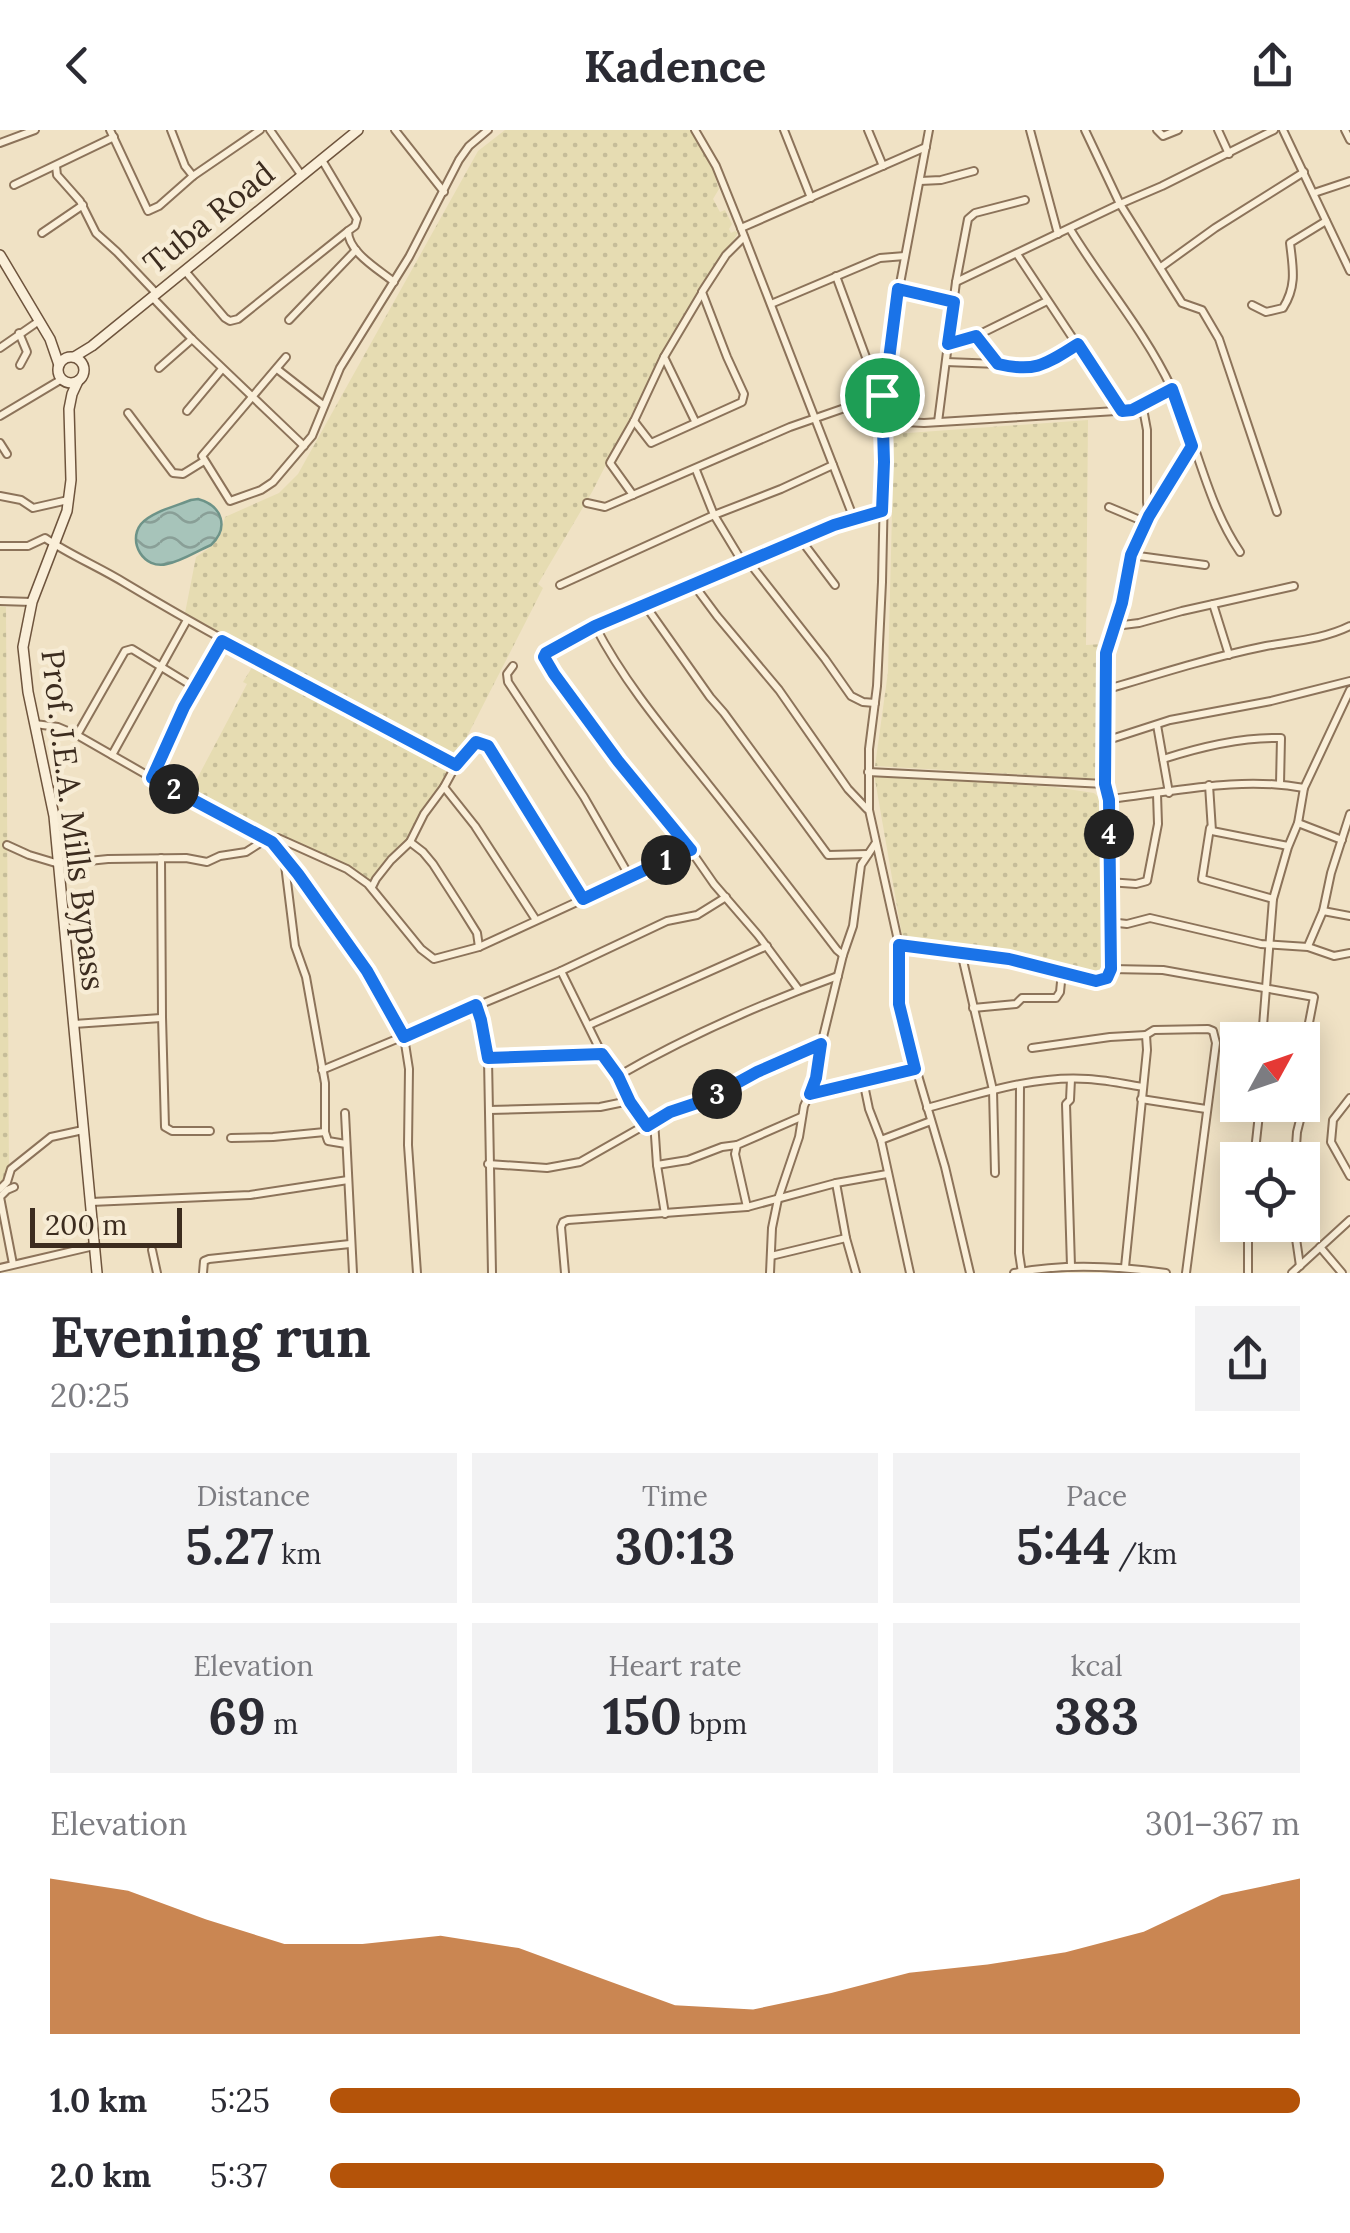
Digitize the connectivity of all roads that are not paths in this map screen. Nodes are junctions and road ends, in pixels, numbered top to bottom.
1 (35, 130) edge
2 (171, 130) edge
3 (260, 130) edge
4 (270, 130) edge
5 (358, 130) edge
6 (395, 130) edge
7 (488, 130) edge
8 (696, 130) edge
9 (784, 130) edge
10 (868, 130) edge
11 (929, 130) edge
12 (1030, 130) edge
13 (1086, 130) edge
14 (1157, 130) edge
15 (1178, 130) edge
16 (1218, 130) edge
17 (1274, 130) edge
18 (1283, 130) edge
19 (1345, 130) edge
20 (247, 133) edge
21 (112, 134) edge
22 (1350, 140) edge
23 (0, 143) edge
24 (926, 148) junction
25 (1229, 154) junction
26 (322, 160) junction
27 (56, 166) junction
28 (882, 166) junction
29 (974, 171) dead end
30 (1304, 172) junction
31 (193, 176) junction
32 (302, 176) junction
33 (920, 181) junction
34 (1350, 181) edge
35 (14, 185) dead end
36 (444, 192) junction
37 (1314, 194) junction
38 (811, 198) junction
39 (1025, 200) dead end
40 (1120, 204) junction
41 (83, 205) junction
42 (1326, 221) junction
43 (741, 228) junction
44 (1070, 229) junction
45 (348, 231) junction
46 (42, 233) dead end
47 (1058, 234) junction
48 (744, 237) junction
49 (356, 250) junction
50 (1017, 254) junction
51 (0, 255) edge
52 (905, 256) junction
53 (1161, 267) junction
54 (184, 270) junction
55 (1350, 272) edge
56 (836, 276) junction
57 (394, 282) junction
58 (956, 282) junction
59 (898, 289) junction
60 (702, 292) junction
61 (154, 295) junction
62 (1048, 300) junction
63 (954, 302) junction
64 (770, 304) junction
65 (1252, 305) dead end
66 (289, 320) dead end
67 (39, 321) junction
68 (20, 333) junction
69 (976, 336) junction
70 (50, 339) junction
71 (192, 340) junction
72 (948, 344) junction
73 (1078, 344) junction
74 (92, 346) junction
75 (0, 348) edge
76 (286, 356) dead end
77 (73, 357) junction
78 (664, 357) junction
79 (946, 362) junction
80 (998, 364) junction
81 (20, 365) dead end
82 (59, 365) junction
83 (84, 366) junction
84 (159, 368) dead end
85 (870, 368) dead end
86 (222, 369) junction
87 (277, 369) junction
88 (64, 380) junction
89 (78, 380) junction
90 (1172, 389) junction
91 (882, 395) junction
92 (252, 396) junction
93 (323, 405) junction
94 (69, 409) junction
95 (1132, 410) junction
96 (187, 411) dead end
97 (1122, 411) junction
98 (128, 413) dead end
99 (0, 416) edge
100 (814, 418) junction
101 (634, 421) junction
102 (695, 421) junction
103 (883, 421) junction
104 (938, 422) junction
105 (0, 443) edge
106 (304, 446) junction
107 (1192, 446) junction
108 (7, 454) dead end
109 (204, 462) junction
110 (834, 464) junction
111 (696, 470) junction
112 (633, 495) junction
113 (0, 496) edge
114 (69, 500) junction
115 (587, 503) dead end
116 (1108, 507) dead end
117 (882, 511) junction
118 (1277, 512) dead end
119 (714, 515) junction
120 (854, 519) junction
121 (1148, 520) junction
122 (801, 540) junction
123 (0, 546) edge
124 (55, 546) junction
125 (1240, 552) dead end
126 (1131, 555) junction
127 (745, 562) junction
128 (1205, 565) dead end
129 (560, 585) dead end
130 (694, 585) junction
131 (835, 585) dead end
132 (1294, 586) dead end
133 (0, 600) edge
134 (32, 602) junction
135 (1212, 604) junction
136 (645, 605) junction
137 (187, 620) junction
138 (595, 626) junction
139 (1115, 626) junction
140 (1350, 626) edge
141 (222, 641) junction
142 (1229, 656) junction
143 (514, 666) dead end
144 (162, 667) junction
145 (1350, 681) edge
146 (194, 687) junction
147 (1105, 690) junction
148 (1350, 690) edge
149 (875, 703) junction
150 (34, 724) junction
151 (1156, 724) junction
152 (77, 735) junction
153 (1105, 740) junction
154 (112, 755) junction
155 (1164, 759) junction
156 (456, 765) junction
157 (868, 772) junction
158 (152, 778) junction
159 (1105, 784) junction
160 (1280, 784) junction
161 (1209, 786) junction
162 (444, 787) junction
163 (1304, 788) junction
164 (1169, 793) junction
165 (1157, 794) junction
166 (1109, 800) junction
167 (868, 810) junction
168 (1350, 814) edge
169 (1298, 823) junction
170 (1210, 828) junction
171 (268, 838) junction
172 (278, 838) dead end
173 (1342, 840) junction
174 (410, 842) junction
175 (875, 843) junction
176 (7, 845) dead end
177 (1288, 846) junction
178 (691, 850) junction
179 (868, 854) junction
180 (284, 856) junction
181 (162, 858) junction
182 (59, 864) junction
183 (630, 878) junction
184 (1108, 882) junction
185 (372, 887) junction
186 (726, 897) junction
187 (583, 899) junction
188 (1273, 899) junction
189 (1323, 912) junction
190 (1350, 916) edge
191 (536, 920) junction
192 (1109, 922) junction
193 (1271, 944) junction
194 (899, 945) junction
195 (766, 946) junction
196 (1308, 946) junction
197 (479, 947) junction
198 (962, 952) junction
199 (1350, 953) edge
200 (843, 954) junction
201 (1111, 969) junction
202 (561, 971) junction
203 (1062, 972) junction
204 (838, 976) junction
205 (1267, 986) junction
206 (799, 990) junction
207 (476, 1005) junction
208 (973, 1008) junction
209 (162, 1018) junction
210 (1262, 1022) edge
211 (73, 1024) junction
212 (590, 1025) junction
213 (1146, 1034) junction
214 (404, 1037) junction
215 (821, 1044) junction
216 (1032, 1048) dead end
217 (602, 1054) junction
218 (488, 1058) junction
219 (915, 1069) junction
220 (322, 1070) junction
221 (618, 1076) junction
222 (863, 1080) junction
223 (1071, 1080) junction
224 (1020, 1085) junction
225 (1143, 1087) junction
226 (993, 1090) junction
227 (810, 1094) junction
228 (1350, 1098) edge
229 (1142, 1099) junction
230 (630, 1102) junction
231 (927, 1108) junction
232 (1206, 1109) junction
233 (490, 1110) junction
234 (345, 1113) dead end
235 (802, 1117) junction
236 (931, 1122) junction
237 (651, 1123) junction
238 (83, 1130) junction
239 (210, 1131) dead end
240 (325, 1132) junction
241 (231, 1138) dead end
242 (880, 1140) junction
243 (1297, 1142) edge
244 (346, 1144) junction
245 (737, 1144) junction
246 (488, 1164) junction
247 (657, 1166) junction
248 (887, 1174) junction
249 (996, 1174) dead end
250 (1350, 1176) edge
251 (348, 1180) junction
252 (836, 1183) junction
253 (14, 1187) dead end
254 (0, 1188) edge
255 (778, 1199) junction
256 (91, 1202) junction
257 (747, 1208) junction
258 (665, 1214) junction
259 (1350, 1220) edge
260 (846, 1238) junction
261 (1248, 1242) edge
262 (1296, 1242) edge
263 (350, 1244) junction
264 (94, 1246) junction
265 (1320, 1247) junction
266 (152, 1250) dead end
267 (771, 1256) junction
268 (13, 1264) junction
269 (1071, 1266) junction
270 (1300, 1266) junction
271 (1125, 1267) junction
272 (0, 1268) edge
273 (1103, 1270) edge
274 (1019, 1272) edge
275 (1153, 1272) edge
276 (96, 1273) edge
277 (157, 1273) edge
278 (204, 1273) edge
279 (352, 1273) edge
280 (417, 1273) edge
281 (492, 1273) edge
282 (566, 1273) edge
283 (770, 1273) edge
284 (856, 1273) edge
285 (910, 1273) edge
286 (970, 1273) edge
287 (1166, 1273) edge
288 (1186, 1273) edge
289 (1248, 1273) edge
290 (1292, 1273) edge
291 (1342, 1273) edge

1 - 23 street
2 - 31 street
3 - 20 street
4 - 32 street
5 - 26 street, Tuba Road
6 - 36 street
7 - 36 street
8 - 43 street
9 - 38 street
10 - 28 street
11 - 24 street
12 - 47 street
13 - 40 street
14 - 15 street
16 - 25 street
17 - 25 street
18 - 30 street
19 - 22 street
20 - 31 street
21 - 27 street
21 - 31 street
24 - 28 street
24 - 33 street
25 - 40 street
26 - 32 street, Tuba Road
26 - 45 street
27 - 35 street
27 - 41 street
28 - 38 street
29 - 33 street
30 - 37 street
30 - 53 street
32 - 54 street, Tuba Road
33 - 52 street
34 - 37 street
36 - 57 street
37 - 42 street
38 - 43 street
39 - 58 street
40 - 44 street
40 - 53 street
41 - 46 street
41 - 61 street
42 - 55 street
42 - 65 street
43 - 48 street
44 - 47 street
44 - 90 street
45 - 49 street
45 - 54 street
47 - 50 street
48 - 60 street
48 - 64 street
49 - 57 street
49 - 66 street
50 - 58 street
50 - 62 street
51 - 67 street
52 - 56 street
52 - 59 street
53 - 118 street
54 - 61 street, Tuba Road
56 - 64 street
56 - 85 street
57 - 93 street
58 - 63 street
59 - 63 street
59 - 91 street
60 - 78 street
60 - 102 street
61 - 71 street
61 - 74 street, Tuba Road
62 - 69 street
62 - 73 street
63 - 72 street
64 - 100 street
67 - 68 street
67 - 70 street
68 - 75 street
68 - 81 street
69 - 72 street
69 - 80 street
70 - 77 street
70 - 82 street
71 - 84 street
71 - 86 street
72 - 79 street
73 - 80 street
73 - 97 street
74 - 77 street, Tuba Road
74 - 83 street
76 - 87 street
77 - 82 street
77 - 83 street
78 - 101 street
78 - 102 street
79 - 80 street
79 - 104 street
82 - 88 street
83 - 89 street
86 - 92 street
86 - 96 street
87 - 92 street
87 - 93 street
88 - 89 street
88 - 94 street
88 - 99 street
89 - 94 street, Prof. J.E.A. Mills Bypass
90 - 95 street
90 - 107 street
91 - 100 street
91 - 103 street
92 - 106 street
92 - 109 street
93 - 106 street
94 - 114 street, Prof. J.E.A. Mills Bypass
95 - 97 street
95 - 121 street
97 - 104 street
98 - 109 street
100 - 110 street
100 - 111 street
101 - 102 street
101 - 112 street
103 - 104 street
103 - 117 street
105 - 108 street
106 - 109 street
107 - 121 street
107 - 125 street
110 - 119 street
110 - 120 street
111 - 112 street
111 - 119 street
112 - 115 street
113 - 114 street
114 - 124 street, Prof. J.E.A. Mills Bypass
116 - 121 street
117 - 120 street
117 - 149 street
119 - 127 street
119 - 129 street
120 - 122 street
121 - 126 street
122 - 127 street
122 - 131 street
123 - 124 street
124 - 134 street, Prof. J.E.A. Mills Bypass
124 - 137 street
126 - 128 street
126 - 139 street
127 - 130 street
127 - 149 street
130 - 136 street
130 - 167 street
132 - 135 street
133 - 134 street
134 - 150 street, Prof. J.E.A. Mills Bypass
135 - 139 street
135 - 142 street
136 - 138 street
136 - 179 street
137 - 141 street
137 - 144 street
138 - 178 street
138 - 200 street
139 - 147 street
140 - 142 street
141 - 146 street
141 - 156 street
142 - 147 street
143 - 183 street
144 - 146 street
144 - 152 street
144 - 154 street
145 - 151 street
146 - 158 street
147 - 153 street
148 - 163 street
149 - 157 street
150 - 152 street
150 - 182 street, Prof. J.E.A. Mills Bypass
151 - 153 street
151 - 155 street
152 - 154 street
153 - 159 street
154 - 158 street
155 - 160 street
155 - 164 street
156 - 162 street
156 - 187 street
157 - 159 street
157 - 167 street
158 - 171 street
159 - 166 street
160 - 161 street
160 - 163 street
161 - 164 street
161 - 170 street
162 - 174 street
162 - 191 street
163 - 169 street
164 - 165 street
165 - 166 street
165 - 184 street
166 - 184 street
167 - 175 street
168 - 173 street
169 - 173 street
169 - 177 street
170 - 177 street
170 - 188 street
171 - 180 street
171 - 181 street
172 - 185 street
173 - 189 street
174 - 185 street
174 - 197 street
175 - 179 street
175 - 194 street
176 - 182 street
177 - 188 street
178 - 183 street
178 - 186 street
179 - 200 street
180 - 214 street
180 - 220 street
181 - 182 street
181 - 209 street
182 - 211 street, Prof. J.E.A. Mills Bypass
183 - 187 street
184 - 192 street
185 - 197 street
186 - 195 street
186 - 202 street
187 - 191 street
188 - 193 street
189 - 190 street
189 - 196 street
191 - 197 street
192 - 193 street
192 - 201 street
193 - 196 street
193 - 205 street
194 - 198 street
194 - 219 street
195 - 206 street
195 - 212 street
196 - 199 street
198 - 203 street
198 - 208 street
200 - 204 street
201 - 203 street
201 - 205 street
202 - 207 street
202 - 212 street
203 - 208 street
204 - 206 street
204 - 215 street
205 - 210 street
205 - 243 street
206 - 221 street
207 - 214 street
207 - 218 street
208 - 226 street
209 - 211 street
209 - 239 street
211 - 238 street, Prof. J.E.A. Mills Bypass
212 - 217 street
213 - 216 street
213 - 225 street
213 - 232 street
214 - 220 street
214 - 280 street
215 - 227 street
215 - 237 street
217 - 218 street
217 - 221 street
218 - 233 street
219 - 222 street
219 - 231 street
220 - 240 street
221 - 230 street
222 - 227 street
222 - 242 street
223 - 224 street
223 - 225 street
223 - 269 street
224 - 226 street
224 - 274 street
225 - 229 street
226 - 231 street
226 - 249 street
227 - 235 street
228 - 250 street
229 - 232 street
229 - 271 street
230 - 233 street
230 - 237 street
231 - 236 street
232 - 288 street
233 - 246 street
234 - 244 street
235 - 245 street
235 - 255 street
236 - 242 street
236 - 286 street
237 - 246 street
237 - 247 street
238 - 254 street
238 - 256 street, Prof. J.E.A. Mills Bypass
240 - 241 street
240 - 244 street
242 - 248 street
244 - 251 street
245 - 247 street
245 - 257 street
246 - 281 street
247 - 258 street
248 - 252 street
248 - 285 street
251 - 256 street
251 - 263 street
252 - 255 street
252 - 260 street
253 - 268 street
255 - 257 street
255 - 267 street
256 - 264 street, Prof. J.E.A. Mills Bypass
257 - 258 street
258 - 282 street
259 - 265 street
260 - 267 street
260 - 284 street
261 - 289 street
262 - 270 street
263 - 278 street
263 - 279 street
264 - 268 street
264 - 276 street, Prof. J.E.A. Mills Bypass
265 - 270 street
265 - 291 street
266 - 277 street
267 - 283 street
268 - 272 street
269 - 273 street
269 - 274 street
270 - 290 street
271 - 273 street
271 - 275 street
275 - 287 street

